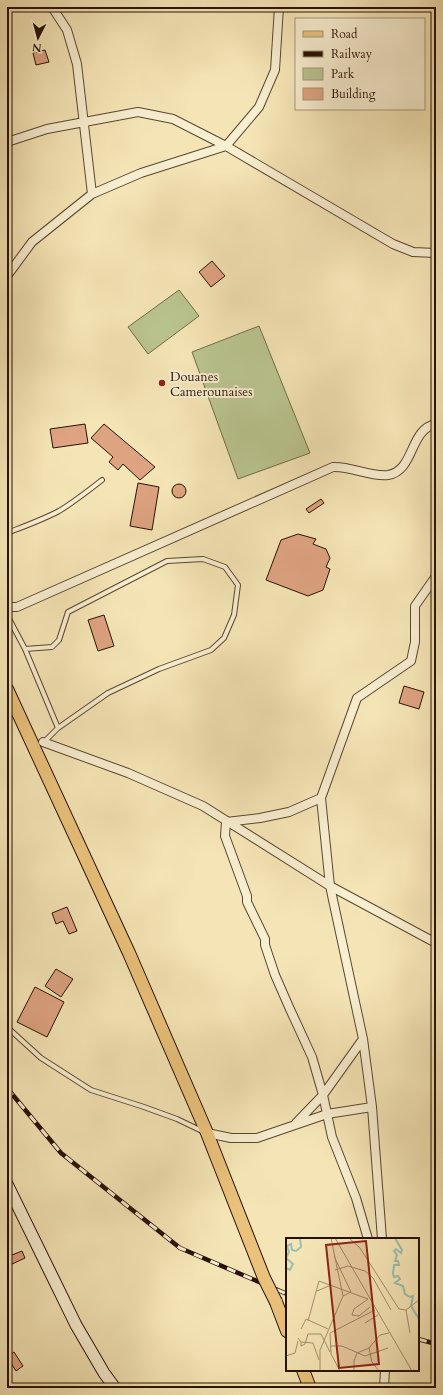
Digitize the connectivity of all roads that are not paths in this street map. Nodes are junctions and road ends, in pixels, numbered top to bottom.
1 (52, 7) edge
2 (278, 7) edge
3 (85, 122) junction
4 (7, 142) edge
5 (226, 146) junction
6 (92, 194) junction
7 (436, 253) edge
8 (7, 276) edge
9 (436, 424) edge
10 (102, 480) dead end
11 (7, 533) edge
12 (436, 576) edge
13 (7, 607) edge
14 (7, 615) edge
15 (25, 649) junction
16 (7, 689) edge
17 (58, 728) junction
18 (39, 746) junction
19 (321, 798) junction
20 (226, 822) junction
21 (330, 886) junction
22 (435, 942) edge
23 (7, 1027) edge
24 (363, 1039) junction
25 (323, 1095) junction
26 (372, 1107) junction
27 (327, 1114) junction
28 (295, 1124) junction
29 (207, 1133) junction
30 (7, 1184) edge
31 (368, 1238) edge
32 (382, 1238) edge
33 (286, 1327) edge
34 (303, 1371) edge
35 (385, 1371) edge
36 (115, 1388) edge
37 (310, 1388) edge
38 (384, 1388) edge

1 - 3 street
2 - 5 street
3 - 4 street
3 - 5 street
3 - 6 street
5 - 6 street
5 - 7 street
6 - 8 street
9 - 13 street
10 - 11 lane
12 - 19 street
14 - 15 lane
15 - 17 lane
15 - 17 lane
16 - 18 main road
17 - 18 lane
18 - 20 street
18 - 29 main road
19 - 20 street
19 - 21 street
20 - 21 street
20 - 25 street
21 - 22 street
21 - 24 street
23 - 29 lane
24 - 25 street
24 - 26 street
25 - 27 street
25 - 28 street
26 - 27 street
26 - 32 street
27 - 28 street
27 - 31 street
28 - 29 street
29 - 33 main road, bridge
30 - 36 street
34 - 37 main road
35 - 38 street

